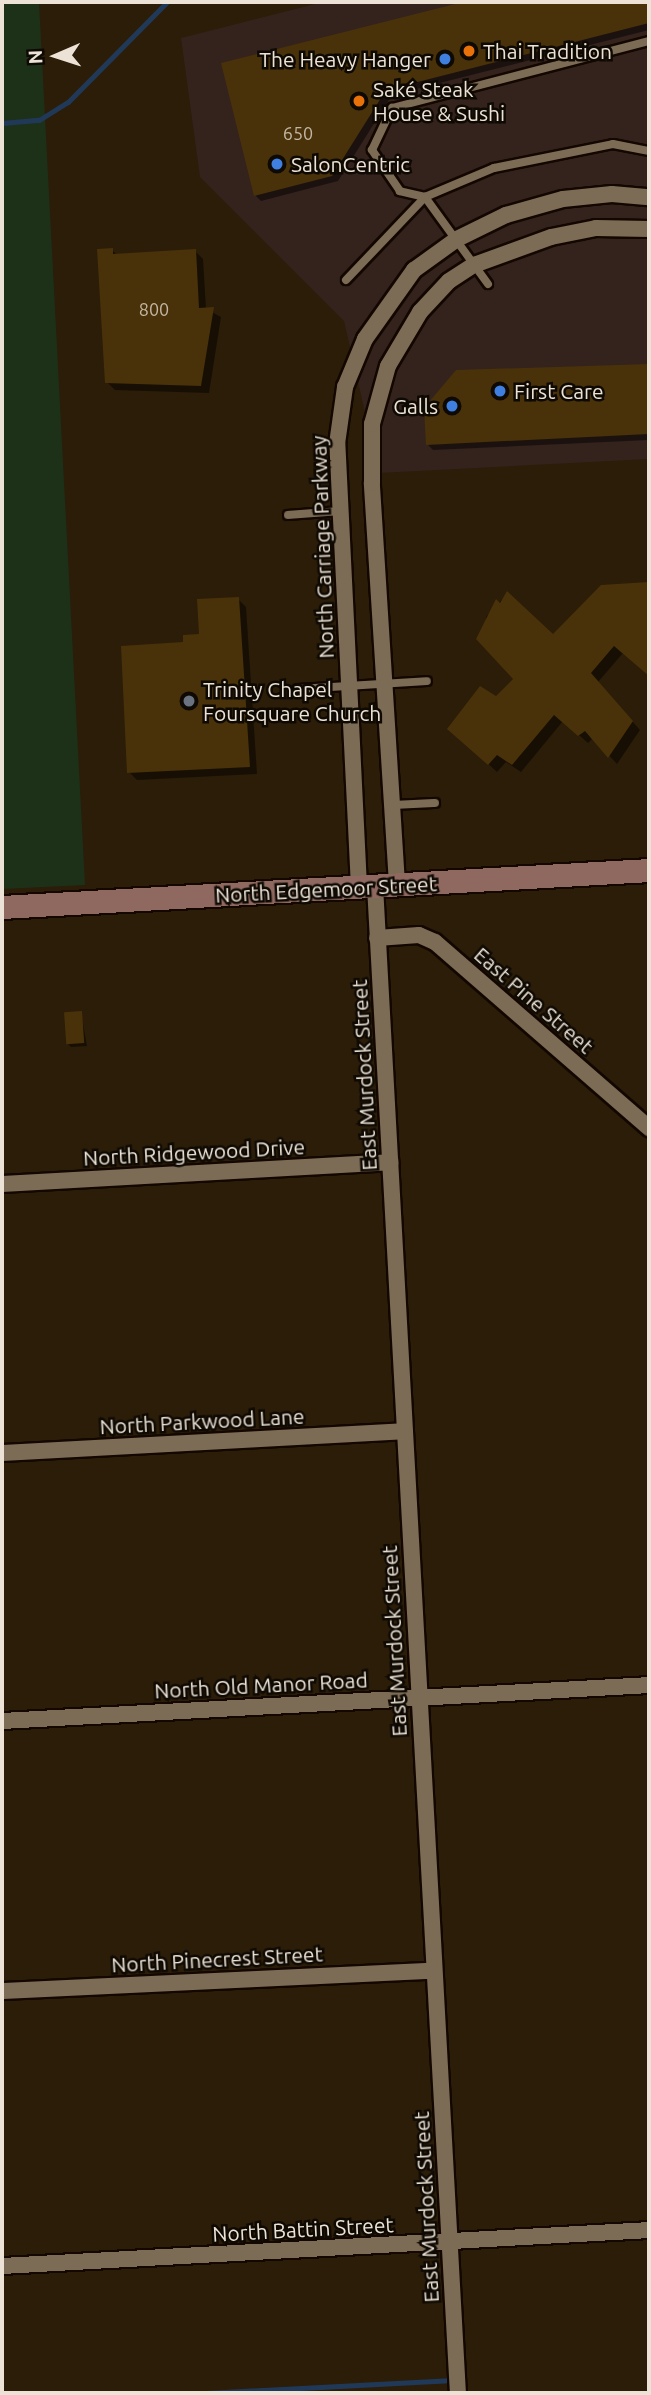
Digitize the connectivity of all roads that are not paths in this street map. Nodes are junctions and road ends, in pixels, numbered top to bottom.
1 (649, 41) edge
2 (649, 151) edge
3 (425, 197) junction
4 (649, 197) edge
5 (649, 229) edge
6 (457, 239) junction
7 (474, 265) junction
8 (346, 280) dead end
9 (488, 284) dead end
10 (340, 511) junction
11 (288, 515) dead end
12 (427, 681) dead end
13 (385, 684) junction
14 (348, 686) junction
15 (298, 689) dead end
16 (435, 803) dead end
17 (392, 805) junction
18 (649, 870) edge
19 (377, 886) junction
20 (2, 907) edge
21 (377, 938) junction
22 (649, 1128) edge
23 (390, 1162) junction
24 (2, 1184) edge
25 (404, 1431) junction
26 (2, 1453) edge
27 (649, 1685) edge
28 (418, 1697) junction
29 (2, 1721) edge
30 (434, 1971) junction
31 (2, 1991) edge
32 (649, 2230) edge
33 (449, 2242) junction
34 (2, 2266) edge
35 (458, 2393) edge

1 - 3 lane
2 - 3 lane
3 - 6 lane
3 - 8 lane
4 - 6 street, North Carriage Parkway
5 - 7 street
6 - 7 lane
6 - 10 street, North Carriage Parkway
7 - 9 lane
7 - 13 street
10 - 11 lane
10 - 14 street, North Carriage Parkway
12 - 13 lane
13 - 14 lane
13 - 17 street
14 - 15 lane
14 - 19 street, North Carriage Parkway
16 - 17 lane
17 - 19 street
18 - 19 street, North Edgemoor Street
19 - 20 street, North Edgemoor Street
19 - 21 street, East Murdock Street
21 - 22 street, East Pine Street
21 - 23 street, East Murdock Street
23 - 24 street, North Ridgewood Drive
23 - 25 street, East Murdock Street
25 - 26 street, North Parkwood Lane
25 - 28 street, East Murdock Street
27 - 28 street, North Old Manor Road
28 - 29 street, North Old Manor Road
28 - 30 street, East Murdock Street
30 - 31 street, North Pinecrest Street
30 - 33 street, East Murdock Street
32 - 33 street, North Battin Street
33 - 34 street, North Battin Street
33 - 35 street, East Murdock Street

